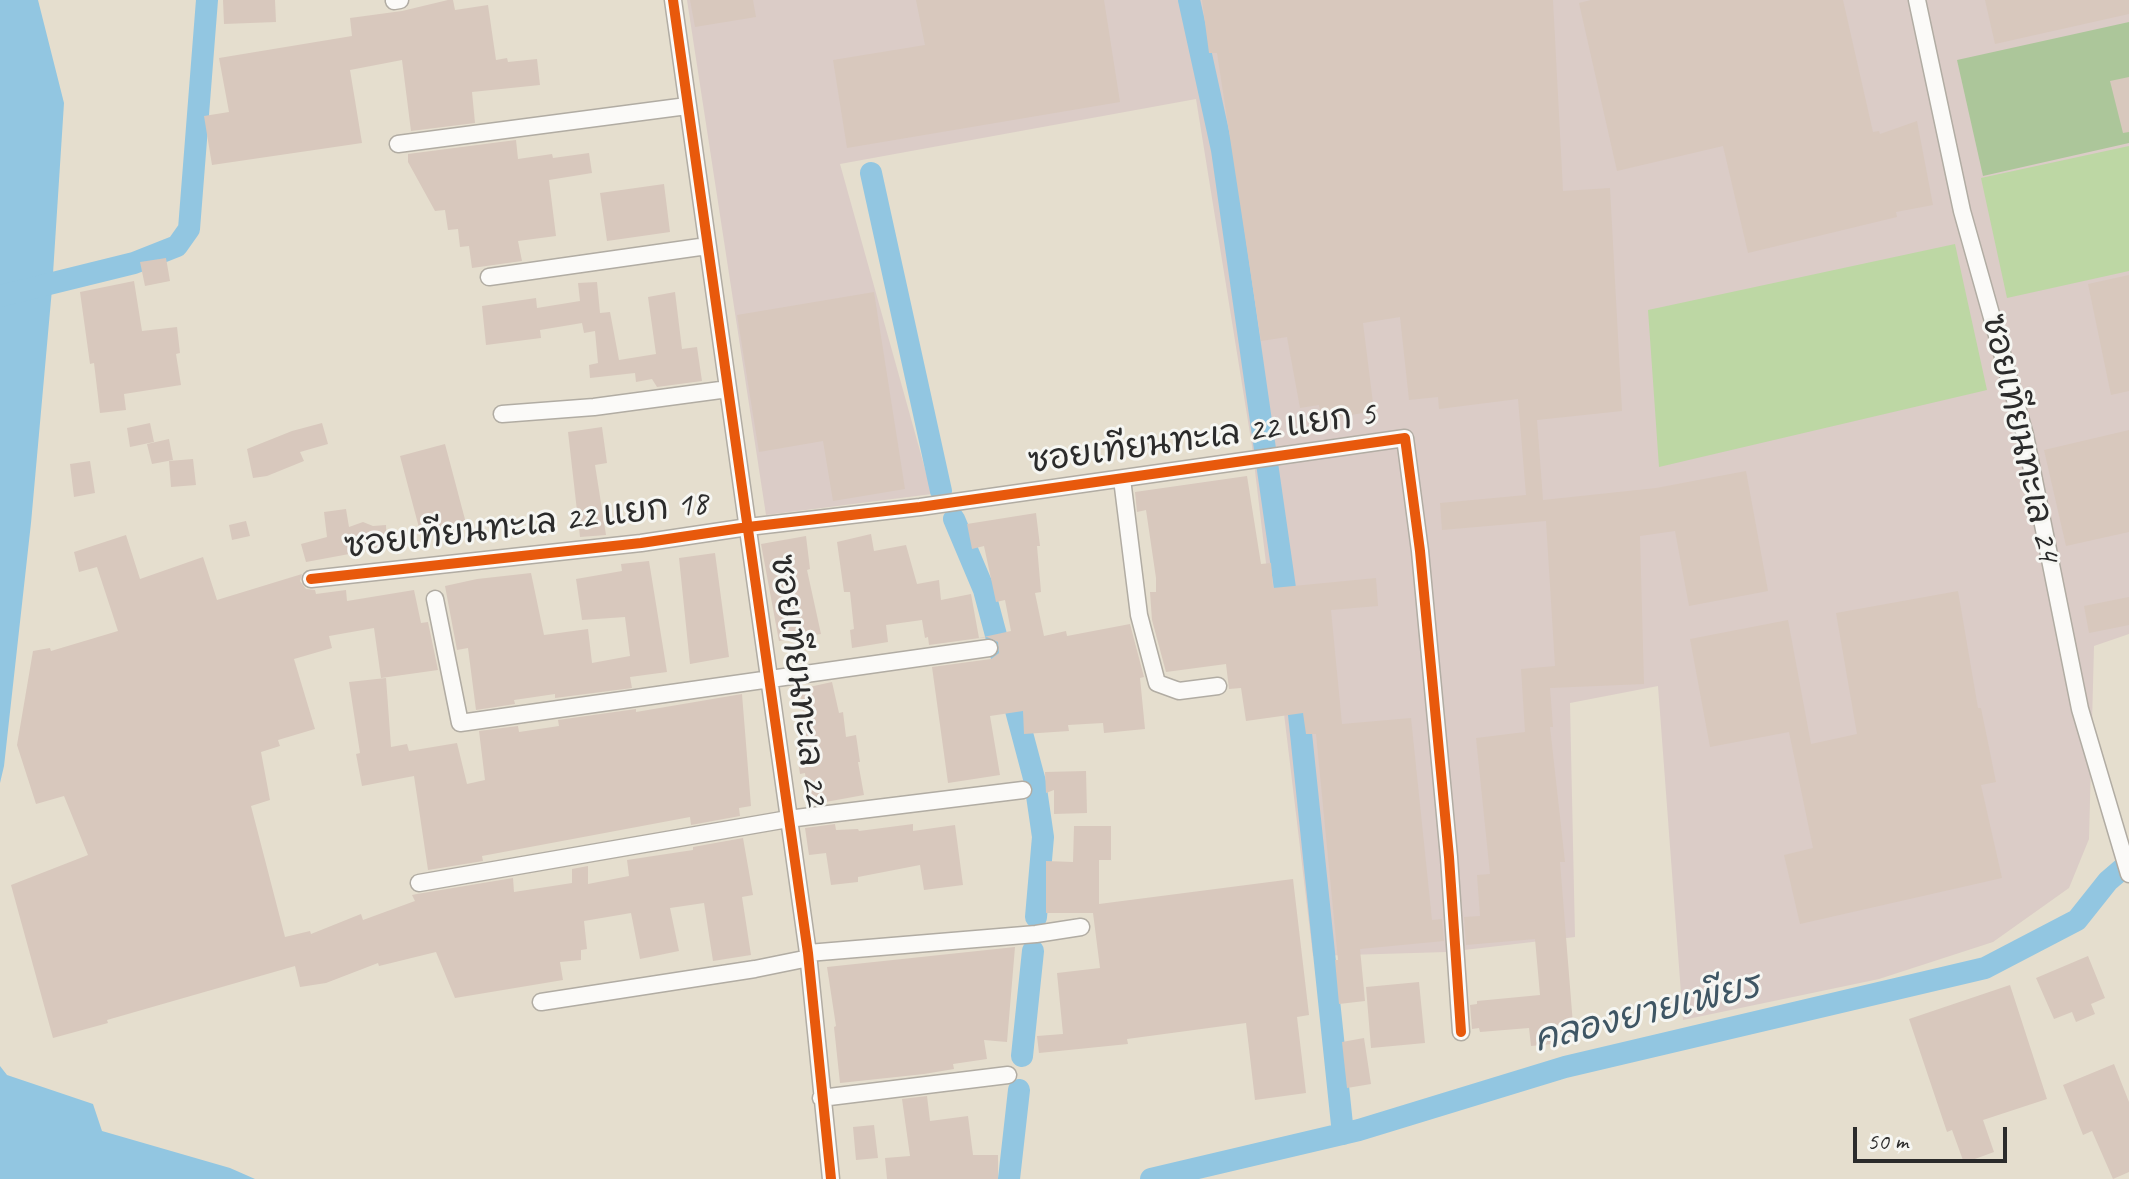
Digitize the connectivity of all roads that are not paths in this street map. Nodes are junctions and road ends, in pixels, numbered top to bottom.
1 (673, 0) edge
2 (1917, 0) edge
3 (687, 106) junction
4 (398, 144) dead end
5 (707, 246) junction
6 (489, 277) dead end
7 (728, 389) junction
8 (502, 414) dead end
9 (1122, 479) junction
10 (748, 527) junction
11 (311, 579) dead end
12 (435, 599) dead end
13 (989, 648) dead end
14 (769, 679) junction
15 (1218, 686) dead end
16 (1023, 790) dead end
17 (788, 819) junction
18 (2129, 874) edge
19 (419, 883) dead end
20 (1081, 927) dead end
21 (809, 956) junction
22 (541, 1002) dead end
23 (1461, 1032) dead end
24 (1008, 1075) dead end
25 (821, 1098) junction
26 (831, 1179) edge

1 - 3 street, ซอยเทียนทะเล 22
2 - 18 street, ซอยเทียนทะเล 24
3 - 4 street
3 - 5 street, ซอยเทียนทะเล 22
5 - 6 street
5 - 7 street, ซอยเทียนทะเล 22
7 - 8 street
7 - 10 street, ซอยเทียนทะเล 22
9 - 10 street, ซอยเทียนทะเล 22 แยก 5
9 - 15 street
9 - 23 street, ซอยเทียนทะเล 22 แยก 5
10 - 11 street, ซอยเทียนทะเล 22 แยก 18
10 - 14 street, ซอยเทียนทะเล 22
12 - 14 street
13 - 14 street
14 - 17 street, ซอยเทียนทะเล 22
16 - 17 street
17 - 19 street
17 - 21 street, ซอยเทียนทะเล 22
20 - 21 street
21 - 22 street
21 - 25 street, ซอยเทียนทะเล 22
24 - 25 street
25 - 26 street, ซอยเทียนทะเล 22

